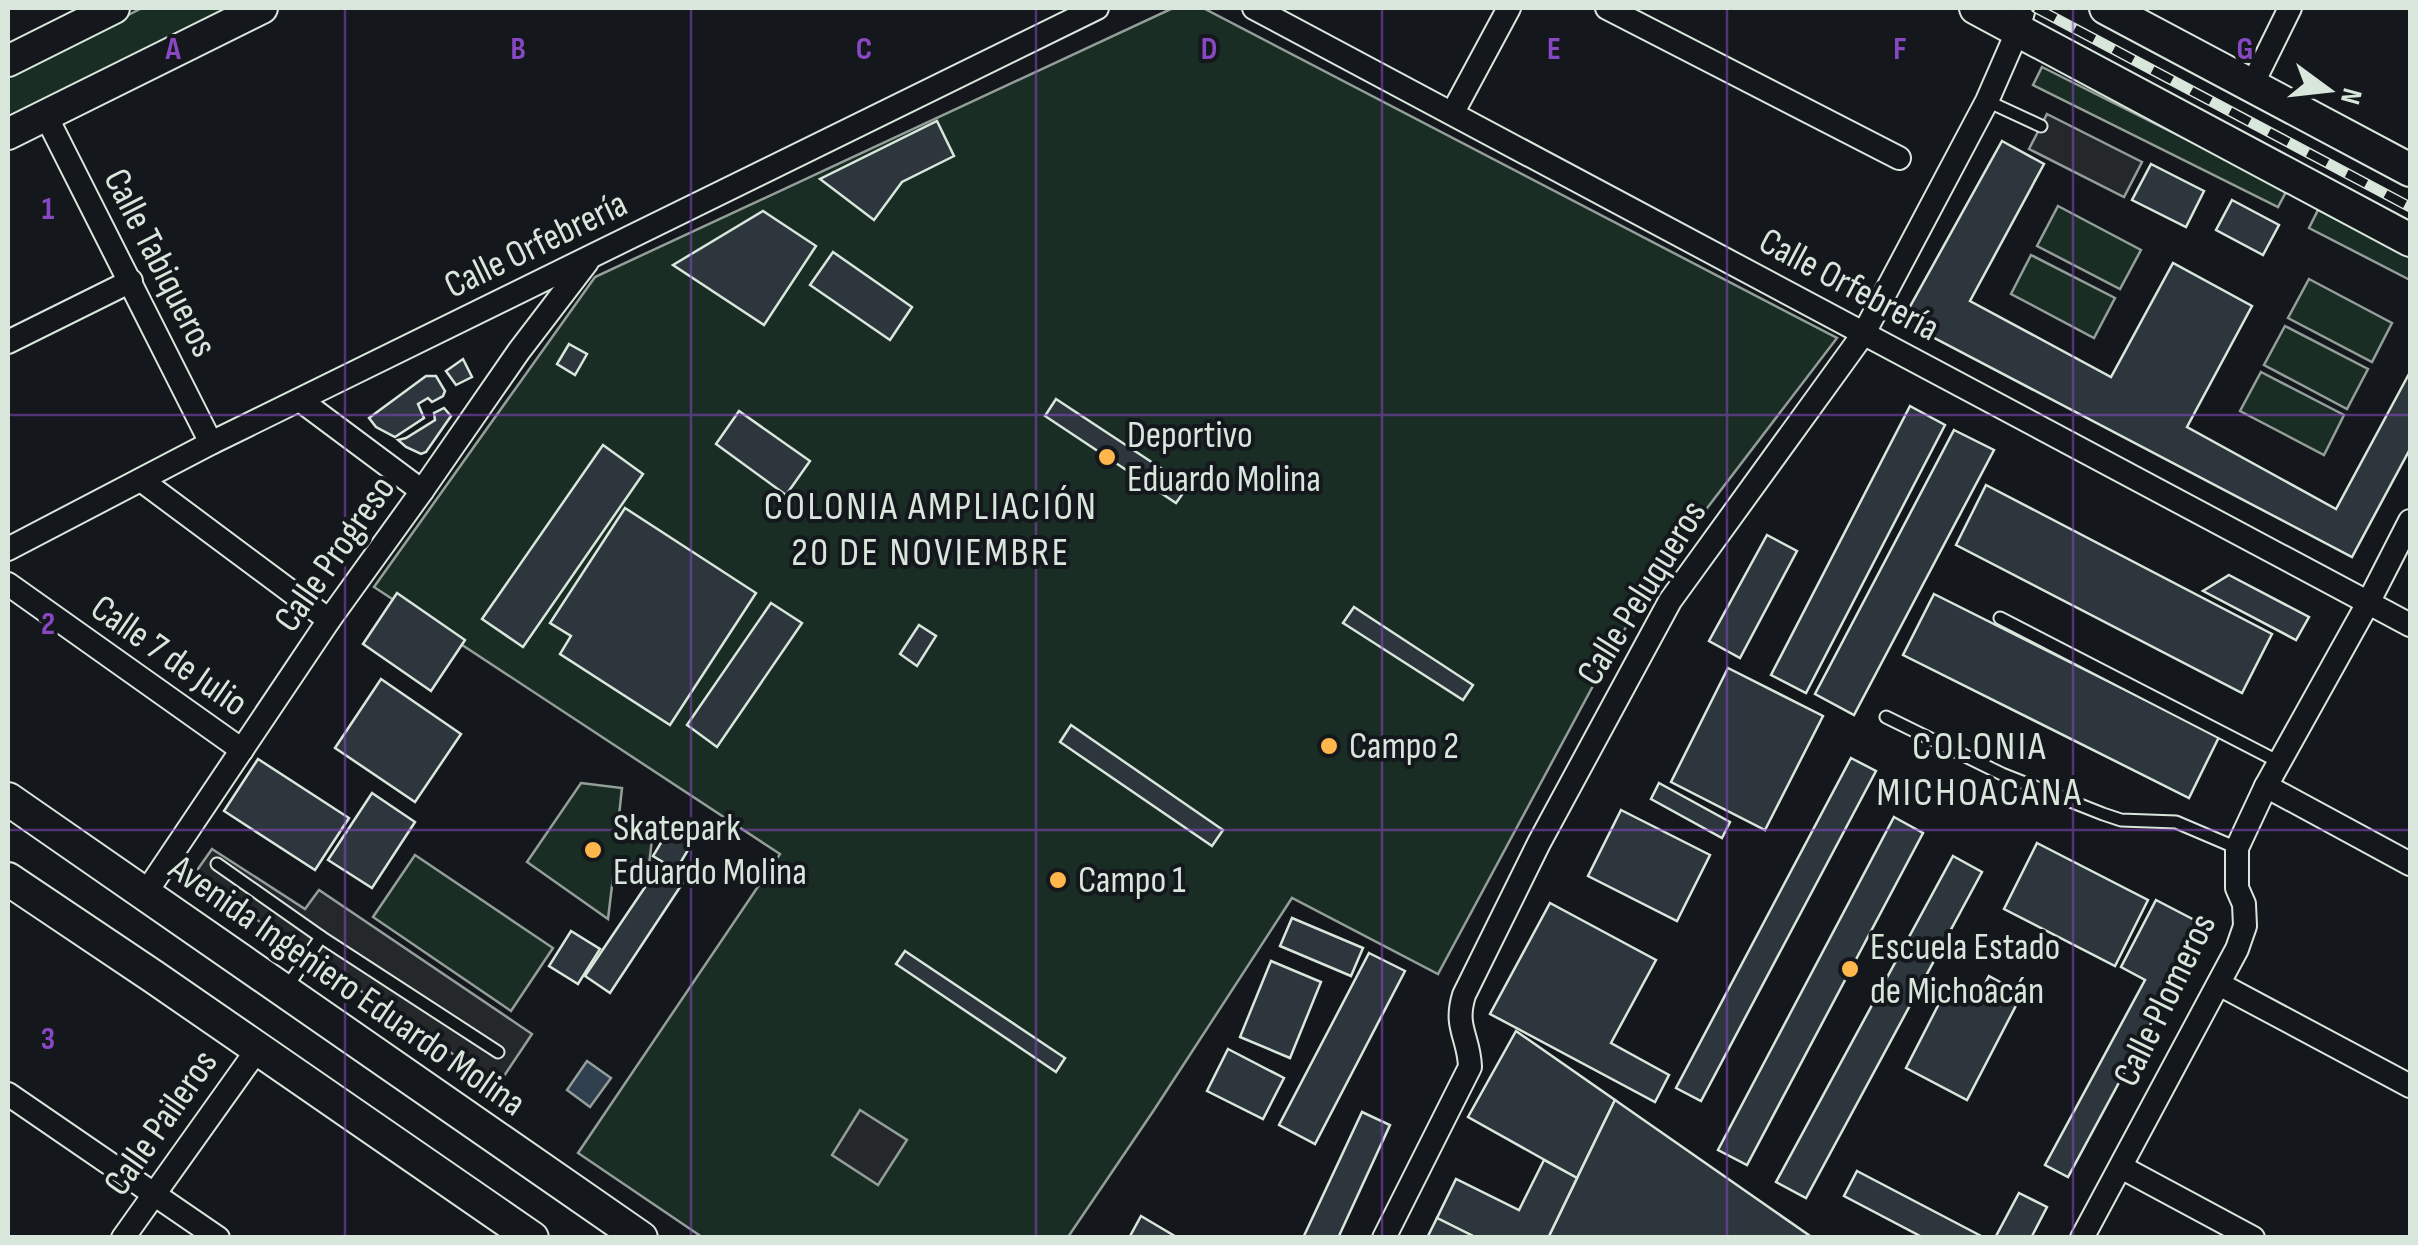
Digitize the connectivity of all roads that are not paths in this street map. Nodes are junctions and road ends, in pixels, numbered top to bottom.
1 (114, 8) edge
2 (262, 8) edge
3 (1097, 8) edge
4 (1254, 8) edge
5 (1509, 8) edge
6 (1606, 8) edge
7 (1976, 8) edge
8 (2106, 8) edge
9 (2290, 8) edge
10 (2021, 19) edge
11 (8, 61) edge
12 (2252, 85) junction
13 (1987, 100) junction
14 (1453, 112) junction
15 (46, 116) junction
16 (2041, 126) dead end
17 (8, 134) edge
18 (1899, 158) dead end
19 (2410, 170) edge
20 (2410, 240) edge
21 (589, 258) junction
22 (130, 281) junction
23 (1864, 334) junction
24 (8, 342) edge
25 (300, 400) junction
26 (211, 444) junction
27 (141, 480) junction
28 (422, 491) junction
29 (2410, 521) edge
30 (8, 548) edge
31 (8, 584) edge
32 (2368, 603) junction
33 (2000, 618) dead end
34 (329, 620) junction
35 (2410, 626) edge
36 (1886, 717) dead end
37 (242, 750) junction
38 (2279, 762) junction
39 (2266, 786) junction
40 (8, 799) edge
41 (2236, 848) junction
42 (218, 864) dead end
43 (2410, 864) edge
44 (8, 879) edge
45 (144, 894) junction
46 (321, 938) junction
47 (2219, 984) junction
48 (284, 991) junction
49 (256, 1050) junction
50 (498, 1052) dead end
51 (2410, 1086) edge
52 (8, 1094) edge
53 (2121, 1167) junction
54 (154, 1193) junction
55 (123, 1238) edge
56 (218, 1238) edge
57 (532, 1238) edge
58 (642, 1238) edge
59 (1384, 1238) edge
60 (2082, 1238) edge
61 (2253, 1238) edge

1 - 11 main road
2 - 15 main road
3 - 21 street, Calle Orfebrería
4 - 14 street, Calle Orfebrería
5 - 14 street
6 - 18 street
7 - 10 main road
8 - 12 main road
9 - 12 street
10 - 13 street, Calle Peluqueros
10 - 20 main road
12 - 19 main road
13 - 16 lane
13 - 23 street, Calle Peluqueros
14 - 23 street, Calle Orfebrería
15 - 17 main road
15 - 22 street, Calle Tabiqueros
21 - 25 street, Calle Orfebrería
21 - 28 street, Calle Progreso
22 - 24 street
22 - 26 street, Calle Tabiqueros
23 - 32 street, Calle Orfebrería
23 - 59 street, Calle Peluqueros
25 - 26 street, Calle Orfebrería
25 - 28 street
26 - 27 street, Calle Orfebrería
27 - 30 street, Calle Orfebrería
27 - 34 street
28 - 34 street, Calle Progreso
29 - 32 street
31 - 37 street, Calle 7 de Julio
32 - 35 street, Calle Orfebrería
32 - 38 street
33 - 38 lane
34 - 37 street, Calle Progreso
36 - 41 lane
37 - 45 street, Calle Progreso
38 - 39 street
39 - 41 street
39 - 43 street
40 - 45 main road, Avenida Ingeniero Eduardo Molina
41 - 47 street, Calle Plomeros
42 - 46 lane
44 - 49 main road
45 - 48 main road, Avenida Ingeniero Eduardo Molina
46 - 48 lane
46 - 50 lane
47 - 51 street
47 - 53 street, Calle Plomeros
48 - 58 main road, Avenida Ingeniero Eduardo Molina
49 - 54 street, Calle Paileros
49 - 57 main road
52 - 54 street
53 - 60 street, Calle Plomeros
53 - 61 street
54 - 55 street, Calle Paileros
54 - 56 street

